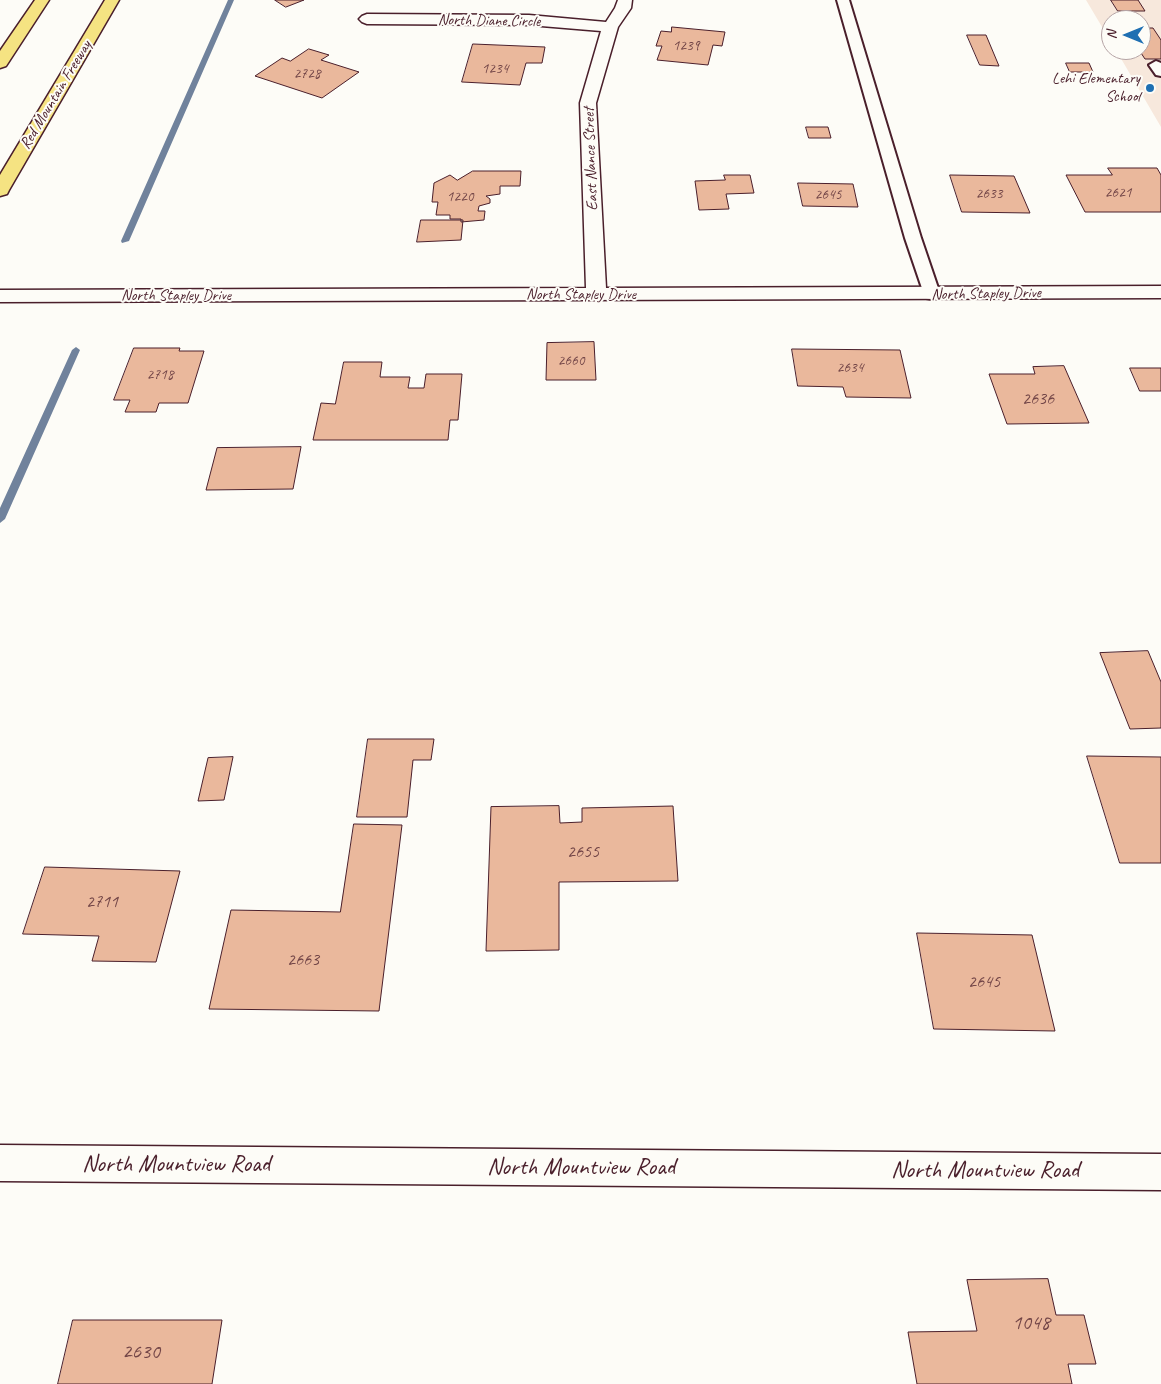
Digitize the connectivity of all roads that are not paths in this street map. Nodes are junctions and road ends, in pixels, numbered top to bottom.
1 (42, 0) edge
2 (112, 0) edge
3 (625, 0) edge
4 (843, 0) edge
5 (367, 19) dead end
6 (610, 27) junction
7 (0, 63) edge
8 (0, 190) edge
9 (1161, 292) edge
10 (932, 294) junction
11 (0, 296) edge
12 (596, 296) junction
13 (0, 1163) edge
14 (1161, 1172) edge

1 - 7 highway
2 - 8 highway, Red Mountain Freeway
3 - 6 street, East Nance Street
4 - 10 lane
5 - 6 street, North Diane Circle
6 - 12 street, East Nance Street
9 - 10 street, North Stapley Drive
10 - 12 street, North Stapley Drive
11 - 12 street, North Stapley Drive
13 - 14 street, North Mountview Road

